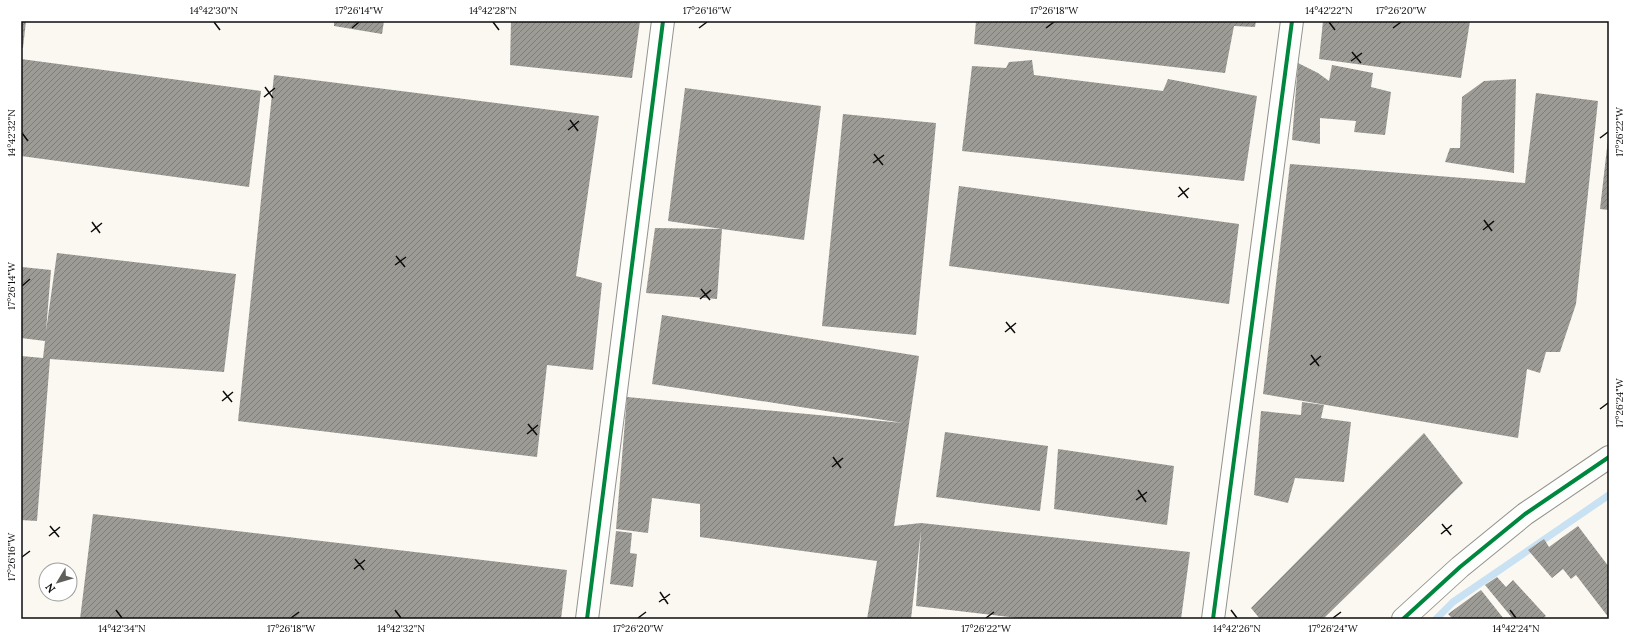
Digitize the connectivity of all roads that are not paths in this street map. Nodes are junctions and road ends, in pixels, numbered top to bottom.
1 (662, 21) edge
2 (1292, 21) edge
3 (1609, 456) edge
4 (587, 619) edge
5 (1213, 619) edge
6 (1403, 619) edge

1 - 4 street
2 - 5 street
3 - 6 street

